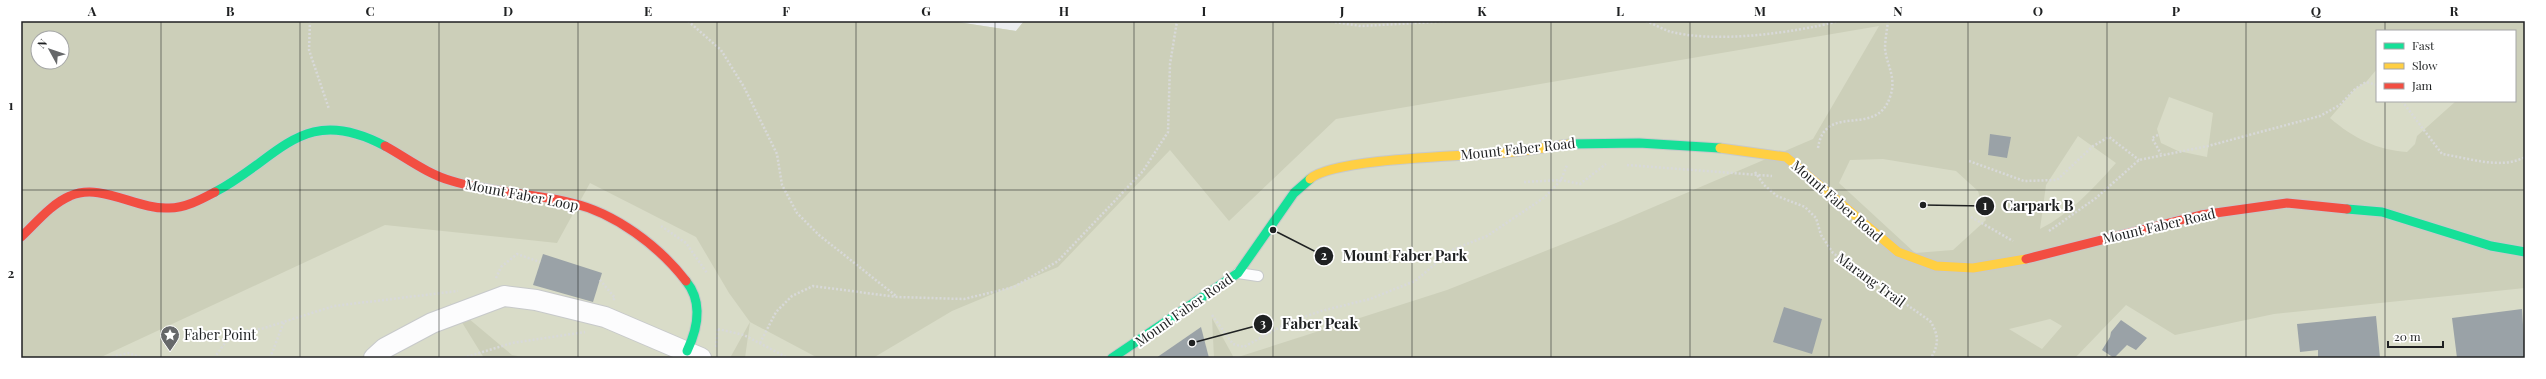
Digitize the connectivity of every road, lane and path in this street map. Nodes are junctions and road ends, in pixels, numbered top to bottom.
1 (310, 21) edge
2 (688, 21) edge
3 (1177, 21) edge
4 (1327, 21) edge
5 (1452, 21) edge
6 (1646, 21) edge
7 (1839, 21) edge
8 (1888, 21) edge
9 (2376, 85) edge
10 (2403, 102) edge
11 (329, 109) junction
12 (324, 110) dead end
13 (336, 112) dead end
14 (2158, 135) dead end
15 (1818, 148) dead end
16 (2161, 154) junction
17 (2525, 158) edge
18 (2139, 160) junction
19 (1969, 161) dead end
20 (1615, 164) dead end
21 (1623, 164) dead end
22 (1560, 180) junction
23 (1524, 182) dead end
24 (1971, 217) dead end
25 (655, 222) dead end
26 (2047, 232) dead end
27 (21, 237) edge
28 (2017, 243) dead end
29 (2525, 252) edge
30 (540, 262) dead end
31 (1238, 273) junction
32 (1258, 276) dead end
33 (708, 277) dead end
34 (494, 281) dead end
35 (463, 291) dead end
36 (897, 297) junction
37 (1208, 309) dead end
38 (284, 322) junction
39 (717, 322) dead end
40 (718, 329) junction
41 (576, 335) dead end
42 (760, 343) junction
43 (701, 354) edge
44 (108, 358) edge
45 (143, 358) edge
46 (214, 358) edge
47 (270, 358) edge
48 (374, 358) edge
49 (463, 358) edge
50 (788, 358) edge
51 (1112, 358) edge
52 (1931, 358) edge

1 - 11 path
2 - 36 path
3 - 36 path
4 - 5 path
6 - 7 path
8 - 15 path
9 - 16 path
10 - 17 path
11 - 12 path
11 - 13 path
14 - 16 path
16 - 18 path
18 - 19 path
18 - 26 path
20 - 22 path
21 - 52 path, Marang Trail
22 - 23 path
22 - 37 path
24 - 28 path
25 - 33 path
27 - 43 street, Mount Faber Loop
29 - 31 street, Mount Faber Road
30 - 34 path
31 - 32 lane
31 - 51 street, Mount Faber Road
35 - 38 path
36 - 42 path
38 - 46 path
38 - 47 path
39 - 40 path
40 - 42 path
40 - 43 path
41 - 49 path
42 - 50 path
43 - 48 street
44 - 45 path

